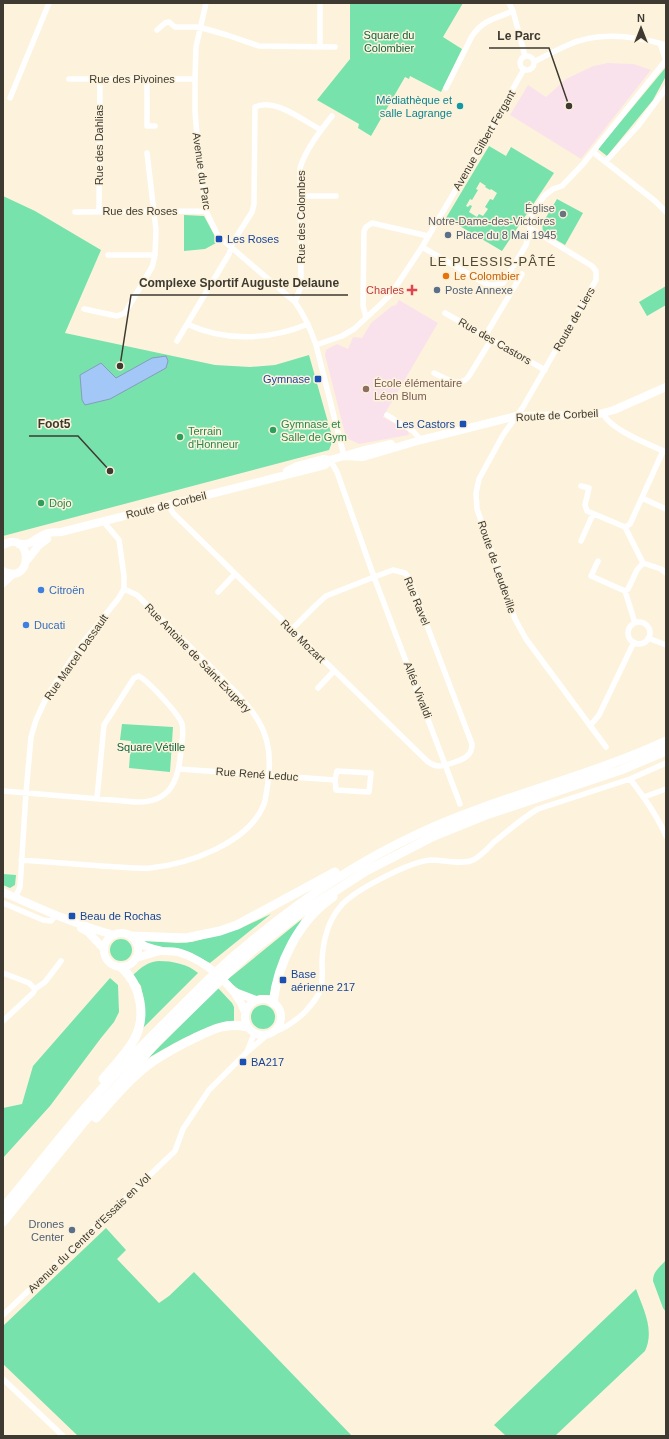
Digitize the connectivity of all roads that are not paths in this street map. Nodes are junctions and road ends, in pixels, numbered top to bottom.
1 (49, 3) edge
2 (206, 3) edge
3 (320, 3) edge
4 (509, 3) edge
5 (513, 11) junction
6 (200, 29) junction
7 (157, 30) dead end
8 (660, 43) junction
9 (666, 45) edge
10 (320, 47) junction
11 (335, 47) dead end
12 (525, 56) junction
13 (666, 61) edge
14 (534, 62) junction
15 (524, 69) junction
16 (69, 79) dead end
17 (100, 79) junction
18 (195, 79) junction
19 (147, 80) junction
20 (446, 88) dead end
21 (666, 88) edge
22 (10, 98) dead end
23 (332, 116) dead end
24 (155, 126) dead end
25 (321, 130) junction
26 (593, 152) junction
27 (147, 153) dead end
28 (606, 161) junction
29 (300, 196) junction
30 (336, 196) dead end
31 (154, 210) junction
32 (99, 211) junction
33 (206, 211) junction
34 (75, 212) dead end
35 (666, 212) edge
36 (530, 228) junction
37 (428, 236) junction
38 (422, 247) junction
39 (231, 248) junction
40 (108, 255) dead end
41 (155, 255) junction
42 (522, 274) dead end
43 (301, 286) junction
44 (337, 286) dead end
45 (295, 302) junction
46 (84, 309) dead end
47 (445, 313) dead end
48 (366, 317) junction
49 (187, 324) junction
50 (308, 324) junction
51 (485, 336) junction
52 (491, 340) junction
53 (176, 341) dead end
54 (316, 345) junction
55 (545, 370) junction
56 (434, 373) dead end
57 (666, 387) edge
58 (602, 413) junction
59 (386, 415) dead end
60 (516, 416) junction
61 (421, 440) junction
62 (665, 452) edge
63 (344, 456) junction
64 (330, 460) junction
65 (581, 486) dead end
66 (642, 498) junction
67 (168, 504) junction
68 (666, 509) edge
69 (593, 514) junction
70 (103, 521) junction
71 (625, 527) junction
72 (61, 532) junction
73 (581, 541) dead end
74 (19, 544) junction
75 (3, 545) edge
76 (27, 560) junction
77 (598, 561) dead end
78 (643, 563) junction
79 (3, 571) edge
80 (666, 573) edge
81 (13, 574) junction
82 (235, 574) junction
83 (374, 577) junction
84 (3, 582) edge
85 (124, 589) junction
86 (625, 591) junction
87 (218, 592) dead end
88 (634, 623) junction
89 (291, 630) junction
90 (648, 638) junction
91 (634, 642) junction
92 (666, 645) edge
93 (334, 671) junction
94 (318, 688) dead end
95 (590, 726) junction
96 (666, 741) edge
97 (606, 747) dead end
98 (666, 751) edge
99 (666, 763) edge
100 (446, 765) junction
101 (179, 769) junction
102 (269, 775) junction
103 (630, 779) junction
104 (335, 780) junction
105 (666, 789) edge
106 (3, 791) edge
107 (26, 793) junction
108 (644, 797) junction
109 (98, 798) junction
110 (460, 804) dead end
111 (666, 836) edge
112 (391, 848) junction
113 (21, 860) junction
114 (366, 871) junction
115 (3, 892) edge
116 (15, 898) junction
117 (3, 903) edge
118 (56, 915) junction
119 (66, 919) junction
120 (114, 935) junction
121 (133, 939) junction
122 (104, 949) junction
123 (162, 951) junction
124 (136, 958) junction
125 (61, 961) dead end
126 (121, 967) junction
127 (227, 968) junction
128 (3, 972) edge
129 (211, 983) junction
130 (35, 989) junction
131 (235, 992) junction
132 (256, 1000) junction
133 (273, 1003) junction
134 (245, 1012) junction
135 (3, 1021) edge
136 (251, 1030) junction
137 (270, 1034) junction
138 (246, 1053) junction
139 (74, 1134) junction
140 (3, 1203) edge
141 (3, 1208) edge
142 (3, 1222) edge
143 (3, 1315) edge
144 (3, 1379) edge
145 (63, 1436) edge

1 - 22 street
2 - 6 street, Avenue du Parc
3 - 10 street
4 - 5 street
5 - 12 street
5 - 20 street
6 - 7 street
6 - 10 street
6 - 18 street, Avenue du Parc
8 - 9 street
8 - 13 street
8 - 14 street
10 - 11 street
12 - 14 street
12 - 15 street
13 - 26 street
14 - 15 street
15 - 37 street, Avenue Gilbert Fergant
16 - 17 street, Rue des Pivoines
17 - 19 street, Rue des Pivoines
17 - 32 street, Rue des Dahlias
18 - 19 street, Rue des Pivoines
18 - 33 street, Avenue du Parc
19 - 24 street
21 - 28 street
23 - 25 street, Rue des Colombes
25 - 29 street, Rue des Colombes
25 - 39 street
26 - 28 street
26 - 36 street
27 - 31 street
28 - 35 street
29 - 30 street
29 - 43 street, Rue des Colombes
31 - 32 street, Rue des Roses
31 - 33 street, Rue des Roses
31 - 41 street
32 - 34 street, Rue des Roses
33 - 39 street, Avenue du Parc
36 - 38 street
36 - 55 street, Route de Liers
37 - 38 street, Avenue Gilbert Fergant
37 - 48 street
38 - 48 street, Avenue Gilbert Fergant
39 - 45 street, Avenue du Parc
39 - 49 street
40 - 41 street
41 - 46 street
42 - 51 street
43 - 44 street
43 - 45 street, Rue des Colombes
45 - 50 street, Avenue du Parc
47 - 51 street, Rue des Castors
48 - 54 street, Avenue Gilbert Fergant
49 - 50 street
49 - 53 street
50 - 54 street, Avenue du Parc
51 - 52 street, Rue des Castors
52 - 55 street, Rue des Castors
52 - 56 street
54 - 63 street, Avenue du Parc
55 - 60 street, Route de Liers
57 - 58 street, Route de Corbeil
58 - 60 street, Route de Corbeil
58 - 62 street
59 - 61 street
60 - 61 street, Route de Corbeil
60 - 95 street, Route de Leudeville
61 - 63 street, Route de Corbeil
62 - 66 street
63 - 64 street, Route de Corbeil
64 - 67 street, Route de Corbeil
64 - 83 street
65 - 69 street
66 - 68 street
66 - 71 street
67 - 70 street, Route de Corbeil
67 - 82 street, Rue Mozart
69 - 71 street
69 - 73 street
70 - 72 street, Route de Corbeil
70 - 85 street
71 - 78 street
72 - 74 street, Route de Corbeil
72 - 76 street, Route de Corbeil
74 - 75 street, Route de Corbeil
74 - 76 street
76 - 81 street, Route de Corbeil
77 - 86 street
78 - 80 street
78 - 86 street
79 - 81 street
81 - 84 street, Route de Corbeil
82 - 87 street
82 - 89 street, Rue Mozart
83 - 89 street, Rue Ravel
83 - 100 street, Allée Vivaldi
83 - 100 street, Rue Ravel
85 - 102 street, Rue Antoine de Saint-Exupéry
85 - 107 street, Rue Marcel Dassault
86 - 88 street
88 - 90 street
88 - 91 street
89 - 93 street, Rue Mozart
90 - 91 street
90 - 92 street
91 - 95 street
93 - 94 street
93 - 100 street, Rue Mozart
95 - 97 street, Route de Leudeville
96 - 112 main road
98 - 114 main road
99 - 103 street
100 - 110 street, Allée Vivaldi
101 - 102 street, Rue René Leduc
101 - 109 street
101 - 109 street
102 - 104 street, Rue René Leduc
102 - 113 street, Rue Antoine de Saint-Exupéry
103 - 108 street
103 - 137 street
104 - 104 street
105 - 108 street
106 - 107 street
107 - 109 street
107 - 113 street, Rue Marcel Dassault
108 - 111 street
112 - 121 main road
112 - 127 main road
113 - 116 street, Rue Marcel Dassault
114 - 127 main road
114 - 133 main road
115 - 116 street
116 - 118 street
117 - 118 street
118 - 119 street
119 - 120 street
119 - 122 street
120 - 121 street
120 - 122 street
121 - 123 street
121 - 124 street
122 - 126 street
123 - 124 street
123 - 131 street
124 - 126 street
125 - 130 street
126 - 140 main road
127 - 129 main road
128 - 130 street
129 - 139 main road
129 - 141 main road
130 - 135 street
131 - 132 street
131 - 134 street
132 - 133 street
132 - 134 street
133 - 137 street
134 - 136 street
136 - 137 street
136 - 138 street
136 - 139 main road
137 - 138 street
138 - 143 street, Avenue du Centre d'Essais en Vol
139 - 142 main road
144 - 145 street

